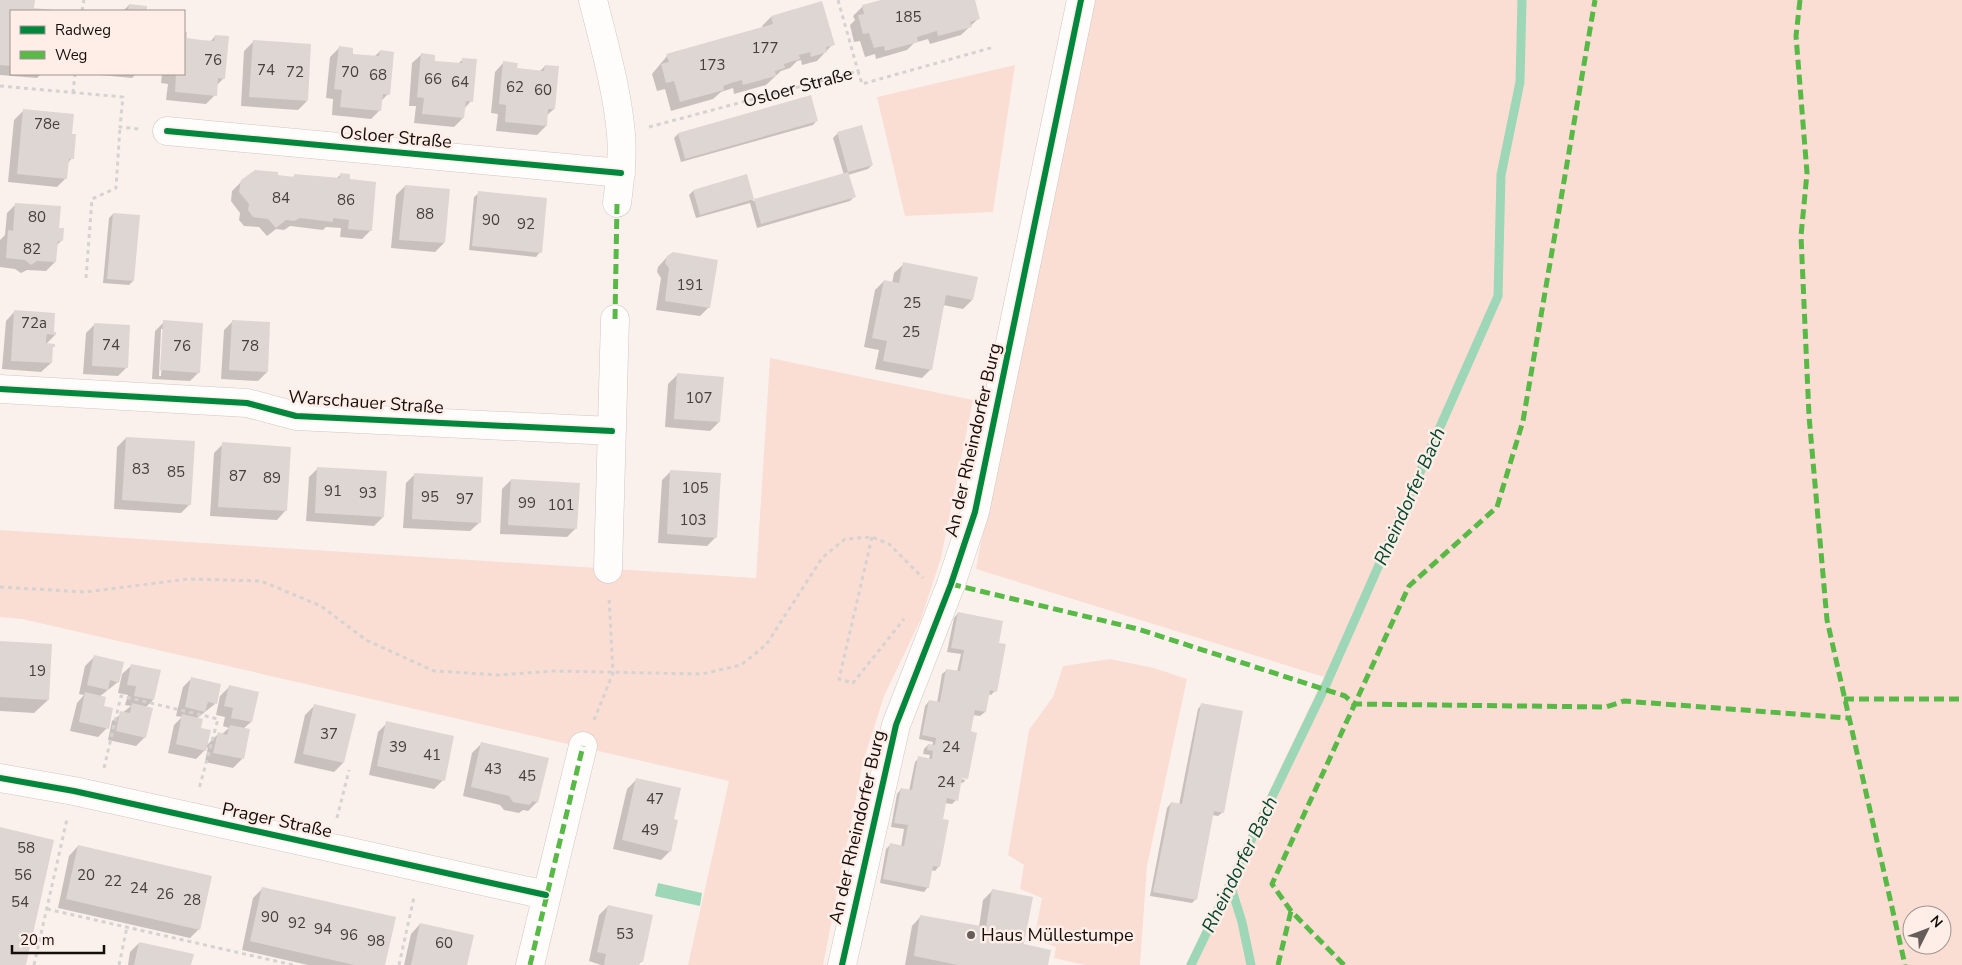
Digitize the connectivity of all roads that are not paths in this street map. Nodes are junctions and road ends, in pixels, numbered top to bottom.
1 (1081, 0) edge
2 (596, 1) edge
3 (167, 131) road end
4 (621, 173) junction
5 (617, 203) dead end
6 (615, 319) dead end
7 (0, 389) edge
8 (612, 431) junction
9 (608, 569) road end
10 (583, 746) road end
11 (0, 778) edge
12 (546, 895) junction
13 (530, 965) edge
14 (842, 965) edge

1 - 14 street, An der Rheindorfer Burg
2 - 4 street
3 - 4 street, Osloer Straße
4 - 5 street
6 - 8 street
7 - 8 street, Warschauer Straße
8 - 9 street
10 - 12 street
11 - 12 street, Prager Straße
12 - 13 street

